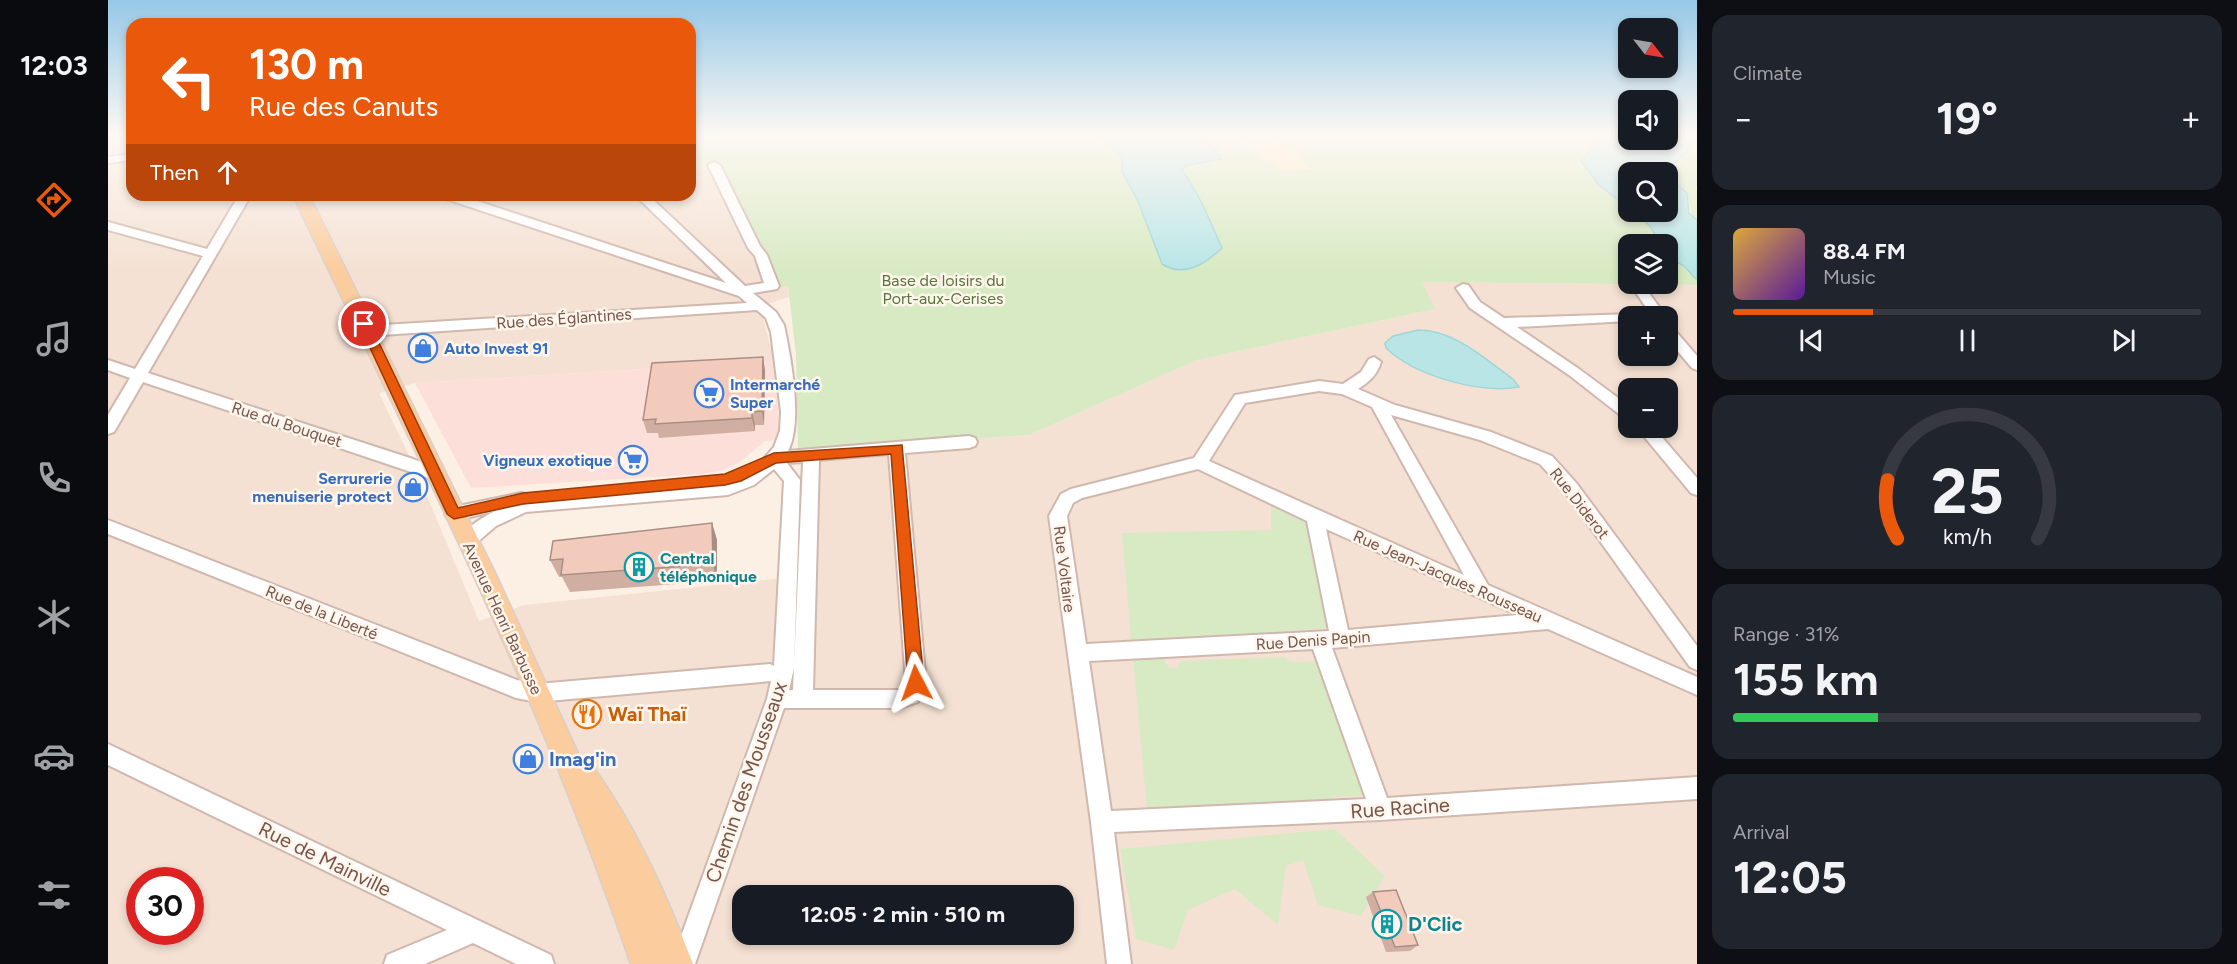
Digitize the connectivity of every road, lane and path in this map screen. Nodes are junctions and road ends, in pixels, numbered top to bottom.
1 (722, 181) edge
2 (241, 201) edge
3 (304, 201) edge
4 (465, 201) edge
5 (647, 201) edge
6 (108, 226) edge
7 (210, 253) junction
8 (1463, 288) dead end
9 (743, 292) junction
10 (760, 306) junction
11 (1618, 317) edge
12 (1502, 323) junction
13 (366, 327) junction
14 (1678, 343) edge
15 (1374, 362) dead end
16 (108, 365) edge
17 (1697, 365) edge
18 (142, 369) junction
19 (1346, 389) junction
20 (1377, 403) junction
21 (1618, 406) edge
22 (108, 428) edge
23 (1654, 438) edge
24 (969, 442) dead end
25 (897, 448) junction
26 (811, 456) junction
27 (774, 458) junction
28 (1199, 463) junction
29 (435, 474) junction
30 (1697, 489) edge
31 (454, 514) junction
32 (1315, 517) junction
33 (108, 527) edge
34 (468, 540) junction
35 (1482, 591) junction
36 (1551, 621) junction
37 (1340, 639) junction
38 (1320, 640) junction
39 (1076, 653) junction
40 (1697, 661) edge
41 (770, 673) dead end
42 (1697, 686) edge
43 (537, 693) junction
44 (777, 699) junction
45 (803, 699) junction
46 (564, 750) junction
47 (108, 753) edge
48 (1697, 788) edge
49 (1380, 809) junction
50 (1102, 822) junction
51 (603, 848) junction
52 (473, 931) junction
53 (396, 964) edge
54 (542, 964) edge
55 (647, 964) edge
56 (659, 964) edge
57 (677, 964) edge
58 (683, 964) edge
59 (1119, 964) edge

1 - 9 street
2 - 7 street
3 - 13 main road, Avenue Henri Barbusse
4 - 9 street
5 - 9 street
6 - 7 street
7 - 18 street
8 - 12 street
9 - 10 street
10 - 13 street, Rue des Églantines
10 - 27 street
11 - 12 street
12 - 21 street
13 - 29 main road, Avenue Henri Barbusse
14 - 17 street
15 - 19 street
16 - 18 street, Rue du Bouquet
18 - 22 street
18 - 29 street, Rue du Bouquet
19 - 20 street, Rue Diderot
19 - 28 street
20 - 35 street
20 - 40 street, Rue Diderot
23 - 30 street
24 - 25 street
25 - 26 street
25 - 45 street
26 - 27 street
26 - 45 street, Chemin des Mousseaux
27 - 31 street
27 - 34 street
27 - 44 street, Chemin des Mousseaux
28 - 32 street, Rue Jean-Jacques Rousseau
28 - 39 street, Rue Voltaire
29 - 31 main road, Avenue Henri Barbusse
31 - 34 main road, Avenue Henri Barbusse
32 - 35 street, Rue Jean-Jacques Rousseau
32 - 37 street
33 - 43 street, Rue de la Liberté
34 - 43 main road, Avenue Henri Barbusse
35 - 36 street, Rue Jean-Jacques Rousseau
36 - 37 street, Rue Denis Papin
36 - 42 street, Rue Jean-Jacques Rousseau
37 - 38 street, Rue Denis Papin
38 - 39 street, Rue Denis Papin
38 - 49 street
39 - 50 street, Rue Voltaire
41 - 43 street, Rue de la Liberté
43 - 46 main road, Avenue Henri Barbusse
44 - 45 street
44 - 58 street, Chemin des Mousseaux
46 - 51 main road, Avenue Henri Barbusse
46 - 57 main road, Avenue Henri Barbusse
47 - 52 street, Rue de Mainville
48 - 49 street, Rue Racine
49 - 50 street, Rue Racine
50 - 59 street, Rue Voltaire
51 - 55 main road, Avenue Henri Barbusse
51 - 56 main road
52 - 53 street
52 - 54 street, Rue de Mainville

